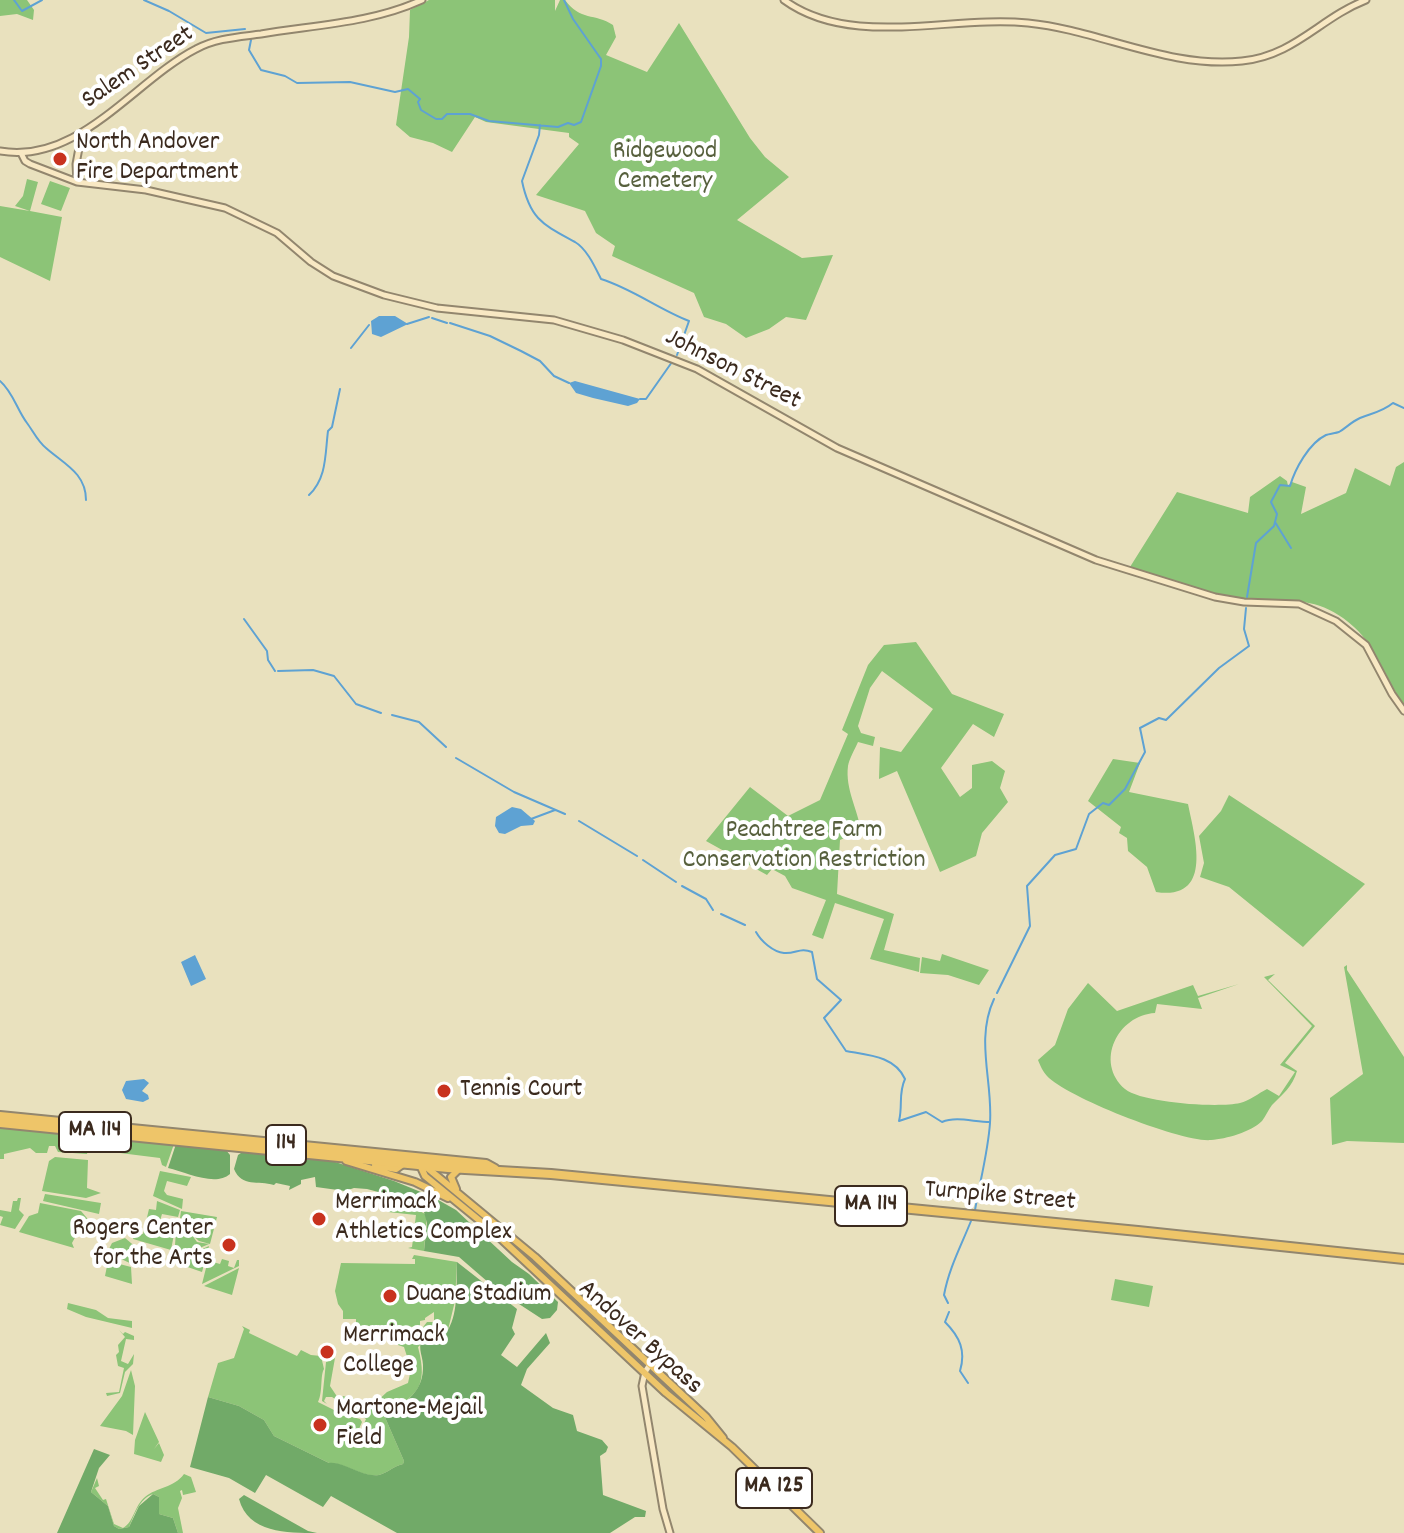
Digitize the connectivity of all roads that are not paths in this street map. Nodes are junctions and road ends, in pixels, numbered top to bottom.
1 (422, 0) edge
2 (784, 0) edge
3 (1366, 0) edge
4 (82, 131) junction
5 (0, 151) edge
6 (21, 153) junction
7 (77, 182) junction
8 (1404, 711) edge
9 (0, 1116) edge
10 (0, 1123) edge
11 (332, 1156) junction
12 (404, 1160) junction
13 (355, 1163) junction
14 (421, 1163) junction
15 (459, 1169) junction
16 (496, 1169) junction
17 (464, 1198) junction
18 (467, 1210) junction
19 (1404, 1259) edge
20 (647, 1369) junction
21 (670, 1533) edge
22 (820, 1533) edge

1 - 4 street, Salem Street
2 - 3 street
4 - 6 street, Salem Street
4 - 7 street
5 - 6 street, Johnson Street
6 - 7 street, Johnson Street
7 - 8 street, Johnson Street
9 - 12 highway, Turnpike Street / 114
10 - 11 highway, Turnpike Street / MA 114
11 - 12 highway, Turnpike Street / MA 114
11 - 13 main road, MA 125
12 - 13 main road
12 - 14 highway, Turnpike Street / 114
13 - 18 main road, MA 125
14 - 15 highway, Turnpike Street / MA 114
14 - 16 highway, Turnpike Street / MA 114
14 - 17 main road, Andover Bypass / MA 125
14 - 18 main road, Andover Bypass / MA 125
15 - 16 highway, Turnpike Street / MA 114
15 - 17 main road
16 - 19 highway, Turnpike Street / MA 114
17 - 20 main road, Andover Bypass / MA 125
18 - 20 main road, Andover Bypass / MA 125
20 - 21 street
20 - 22 main road, Andover Bypass / MA 125

